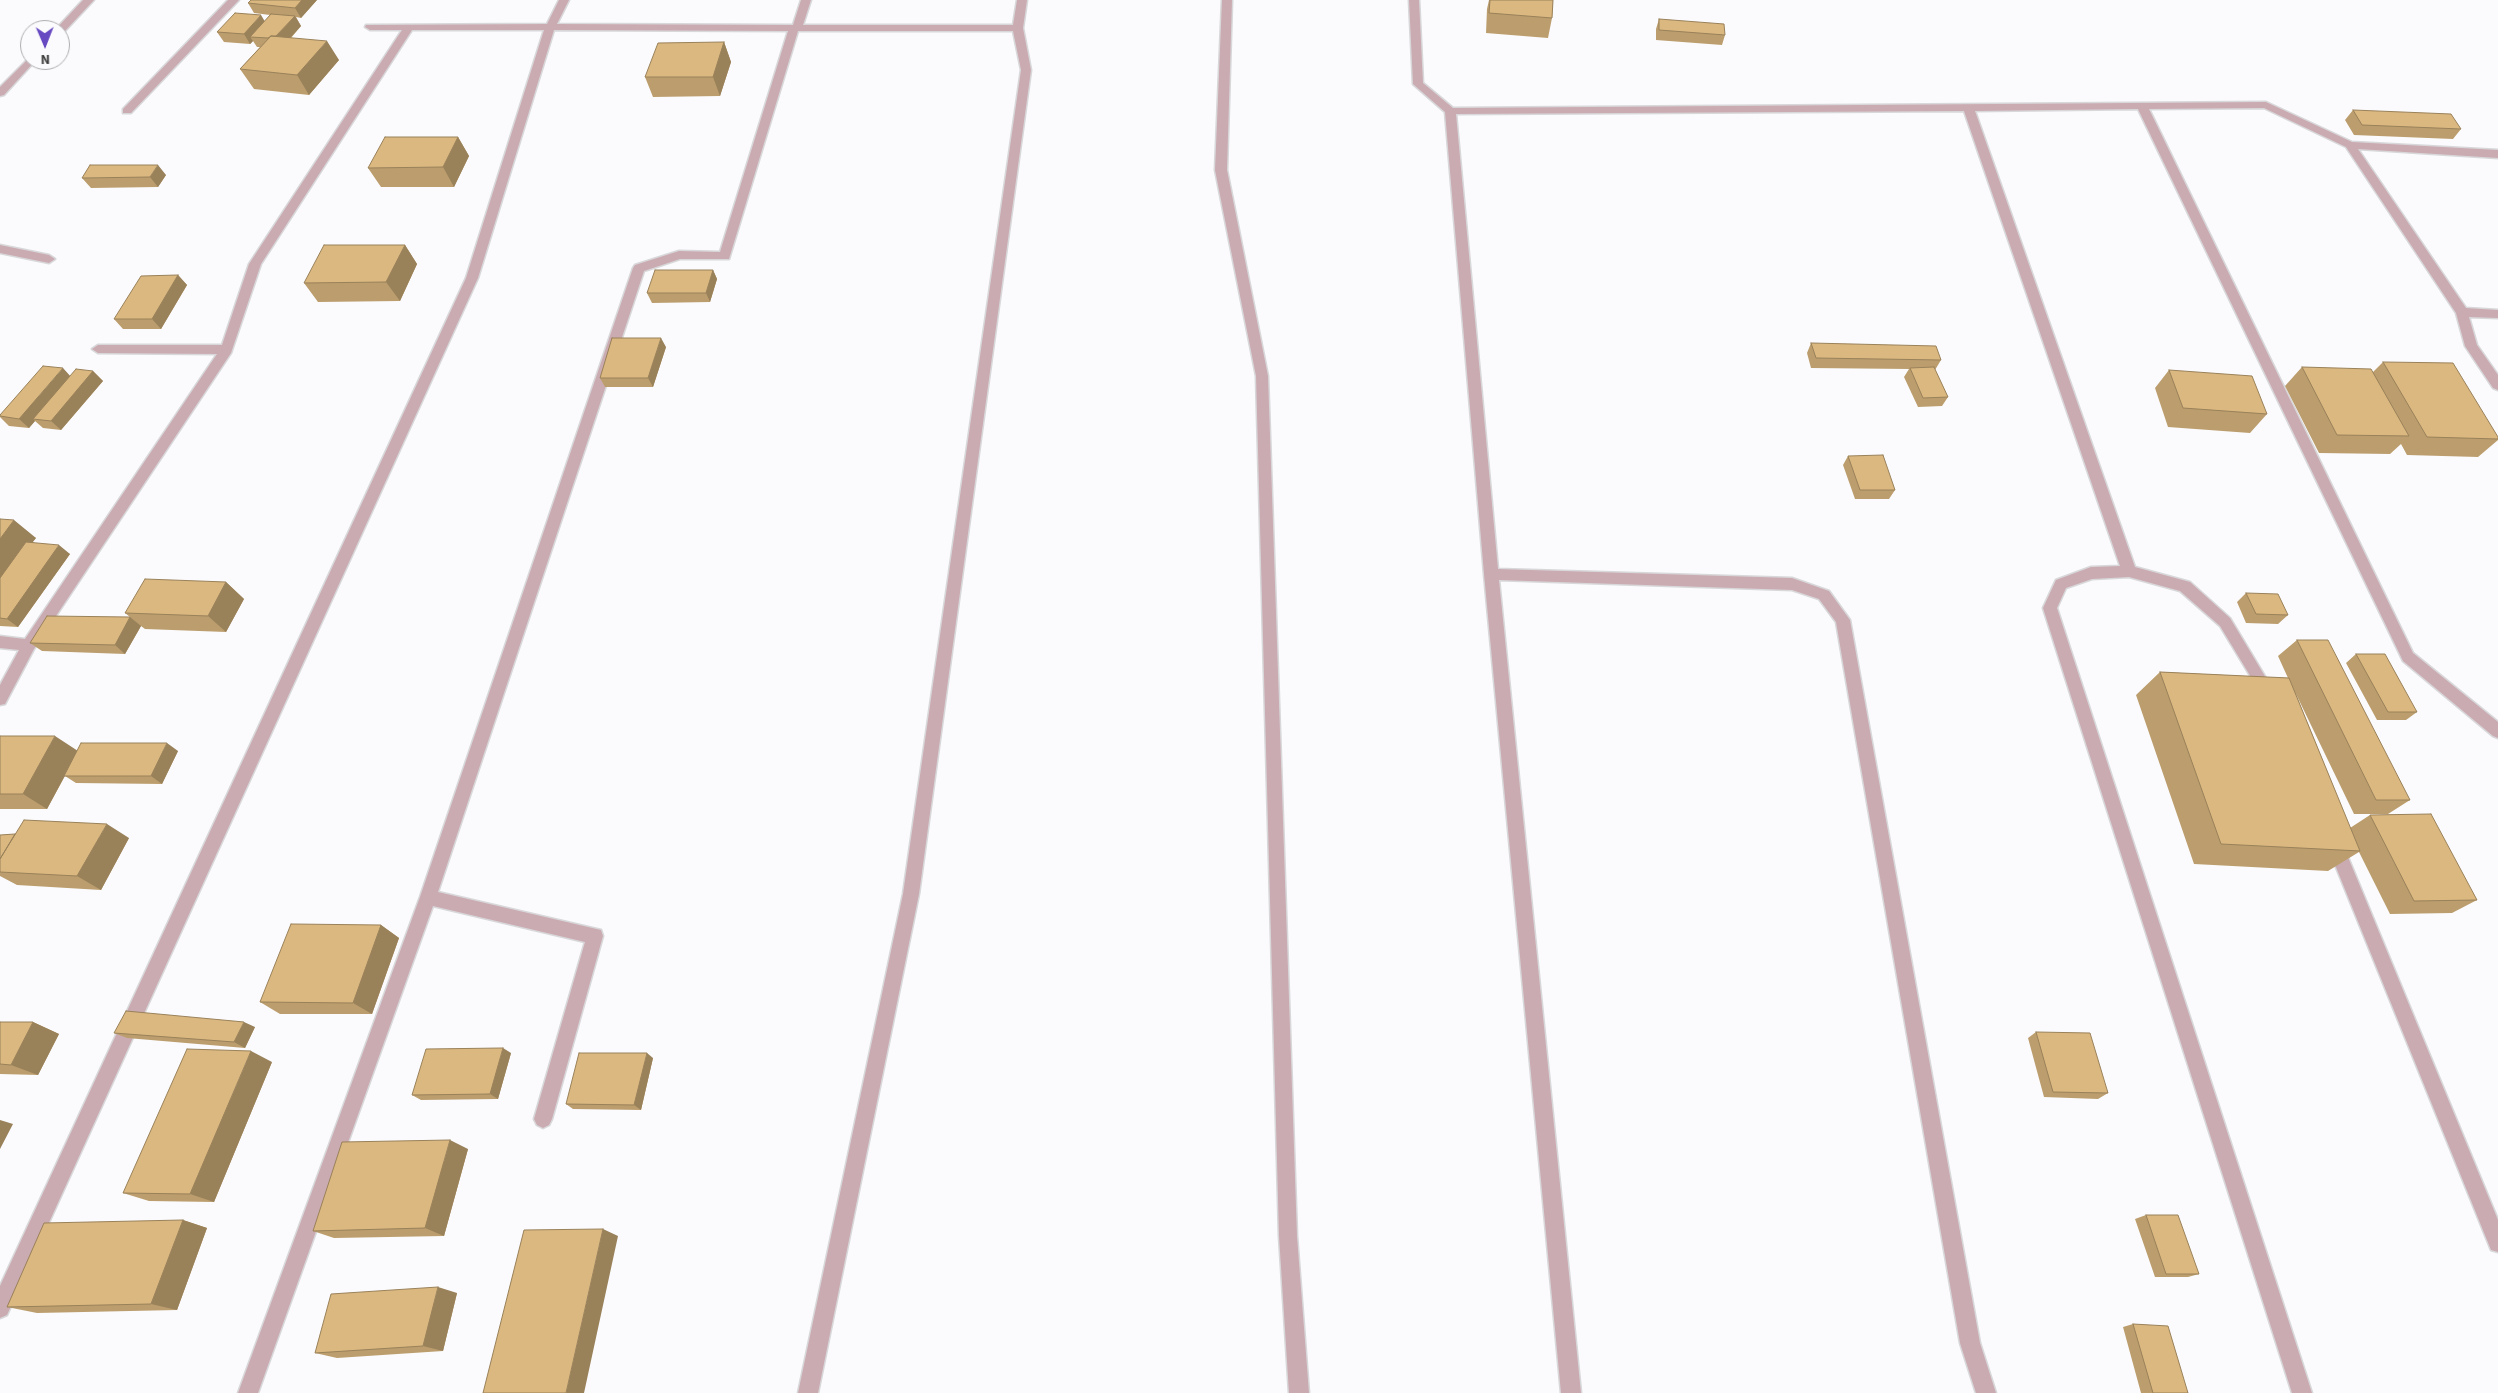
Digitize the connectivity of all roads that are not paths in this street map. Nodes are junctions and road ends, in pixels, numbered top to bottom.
1 (89, 0) edge
2 (234, 0) edge
3 (564, 0) edge
4 (806, 0) edge
5 (1022, 0) edge
6 (1227, 0) edge
7 (1414, 0) edge
8 (70, 20) edge
9 (370, 27) dead end
10 (409, 27) junction
11 (550, 28) junction
12 (797, 28) junction
13 (1018, 28) junction
14 (22, 70) edge
15 (0, 93) edge
16 (2142, 106) junction
17 (1968, 107) junction
18 (127, 110) dead end
19 (1450, 111) junction
20 (2350, 145) junction
21 (2498, 154) edge
22 (0, 249) edge
23 (49, 259) dead end
24 (2462, 312) junction
25 (2498, 314) edge
26 (98, 349) dead end
27 (227, 350) junction
28 (2498, 385) edge
29 (2129, 571) junction
30 (1491, 574) junction
31 (0, 642) edge
32 (29, 645) junction
33 (0, 699) edge
34 (2274, 703) edge
35 (2498, 731) edge
36 (2328, 830) edge
37 (428, 897) junction
38 (543, 1119) dead end
39 (2498, 1243) edge
40 (0, 1308) edge
41 (248, 1393) edge
42 (808, 1393) edge
43 (1299, 1393) edge
44 (1571, 1393) edge
45 (1986, 1393) edge
46 (2302, 1393) edge

1 - 8 street
2 - 18 street
3 - 11 street
4 - 12 street
5 - 13 street
6 - 43 street
7 - 19 street
9 - 10 street
10 - 11 street
10 - 27 street
11 - 12 street
11 - 40 street
12 - 13 street
12 - 37 street
13 - 42 street
14 - 15 street
16 - 17 street
16 - 20 street
16 - 35 street
17 - 19 street
17 - 29 street
19 - 30 street
20 - 21 street
20 - 24 street
22 - 23 street
24 - 25 street
24 - 28 street
26 - 27 street
27 - 32 street
29 - 34 street
29 - 46 street
30 - 44 street
30 - 45 street
31 - 32 street
32 - 33 street
36 - 39 street
37 - 38 street
37 - 41 street

